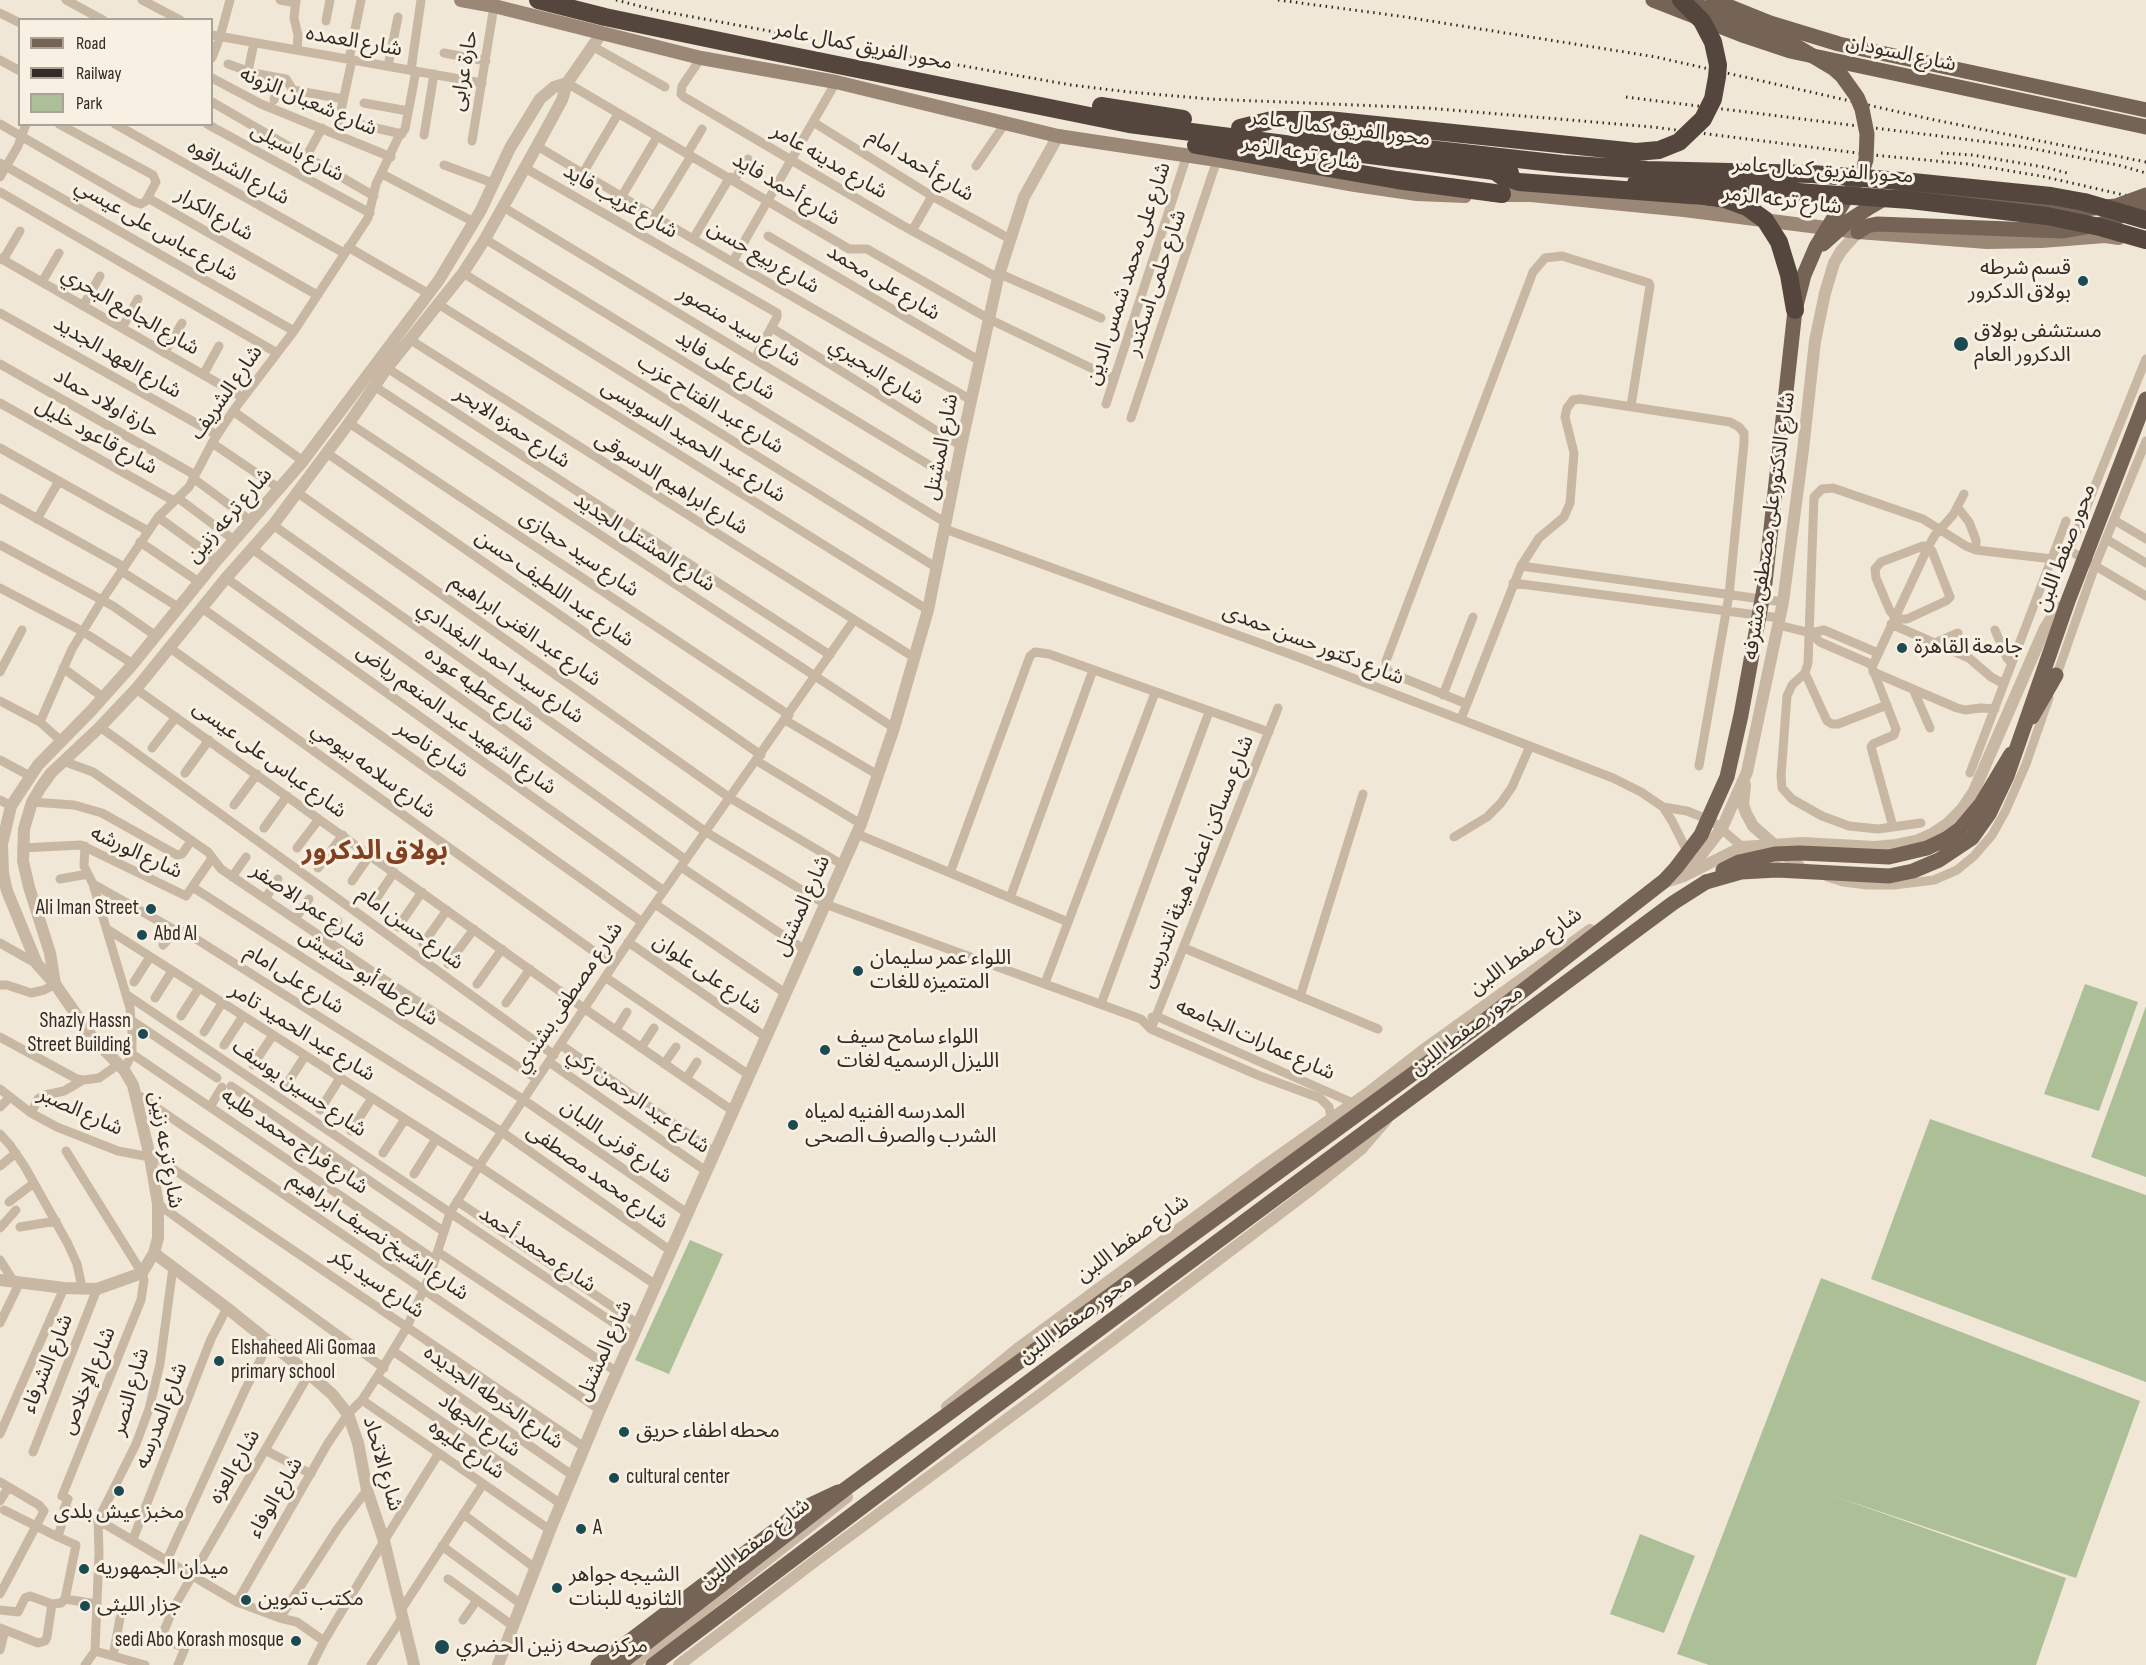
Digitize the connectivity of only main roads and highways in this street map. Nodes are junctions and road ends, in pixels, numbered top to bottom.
1 (461, 0) edge
2 (538, 0) edge
3 (578, 0) edge
4 (1653, 0) edge
5 (1683, 0) edge
6 (1713, 0) edge
7 (1839, 44) junction
8 (1834, 62) junction
9 (2146, 110) edge
10 (1082, 115) junction
11 (2146, 127) edge
12 (1240, 128) junction
13 (1496, 171) junction
14 (1502, 194) junction
15 (2146, 195) edge
16 (2146, 205) edge
17 (2146, 220) edge
18 (1858, 232) junction
19 (2146, 242) edge
20 (1810, 261) junction
21 (1795, 309) junction
22 (2146, 399) edge
23 (2056, 675) road end
24 (1706, 882) junction
25 (844, 1490) junction
26 (598, 1665) edge
27 (618, 1665) edge
28 (653, 1665) edge

1 - 14 main road, شارع ترعه الزمر
2 - 10 highway, محور الفريق كمال عامر
3 - 12 highway, محور الفريق كمال عامر
4 - 8 main road, شارع السودان
5 - 12 highway, bridge
5 - 20 main road, محور صفط اللبن, bridge
6 - 7 main road, شارع السودان
7 - 8 main road
7 - 9 main road, شارع السودان
8 - 11 main road, شارع السودان
10 - 13 highway, محور الفريق كمال عامر
10 - 14 highway
12 - 17 highway, محور الفريق كمال عامر, bridge
13 - 19 highway, محور الفريق كمال عامر, bridge
13 - 21 highway, bridge
14 - 18 main road, شارع ترعه الزمر
15 - 20 main road, محور صفط اللبن, bridge
16 - 18 main road, bridge
18 - 19 main road, شارع ترعه الزمر
20 - 21 main road, محور صفط اللبن, bridge
21 - 25 main road, محور صفط اللبن, bridge
22 - 24 main road, محور صفط اللبن, bridge
23 - 24 main road, bridge
24 - 28 main road, محور صفط اللبن
25 - 26 main road
25 - 27 main road, محور صفط اللبن, bridge

